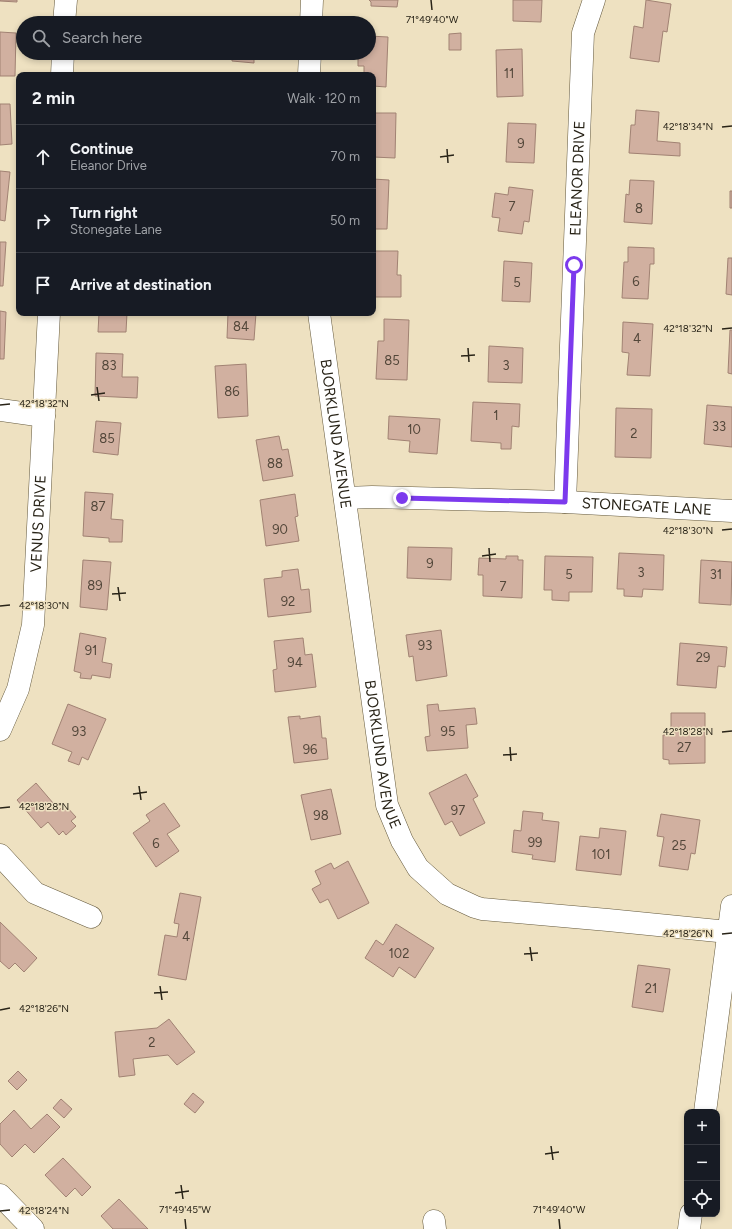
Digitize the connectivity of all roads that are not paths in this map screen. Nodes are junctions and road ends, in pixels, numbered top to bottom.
1 (66, 0) edge
2 (312, 0) edge
3 (594, 0) edge
4 (65, 16) edge
5 (311, 16) edge
6 (63, 60) edge
7 (310, 60) edge
8 (62, 72) edge
9 (310, 72) edge
10 (49, 316) edge
11 (319, 316) edge
12 (0, 410) edge
13 (44, 416) junction
14 (345, 498) junction
15 (565, 502) junction
16 (732, 511) edge
17 (0, 730) edge
18 (0, 855) edge
19 (732, 906) edge
20 (91, 917) dead end
21 (728, 932) junction
22 (704, 1109) edge
23 (0, 1195) edge
24 (691, 1217) edge
25 (33, 1229) edge
26 (689, 1229) edge

1 - 4 street
2 - 5 street
3 - 15 street, ELEANOR DRIVE
6 - 8 street
7 - 9 street
10 - 13 street, VENUS DRIVE
11 - 14 street, BJORKLUND AVENUE
12 - 13 street
13 - 17 street, VENUS DRIVE
14 - 15 street, STONEGATE LANE
14 - 21 street, BJORKLUND AVENUE
15 - 16 street, STONEGATE LANE
18 - 20 street
19 - 21 street
21 - 22 street
23 - 25 street
24 - 26 street

